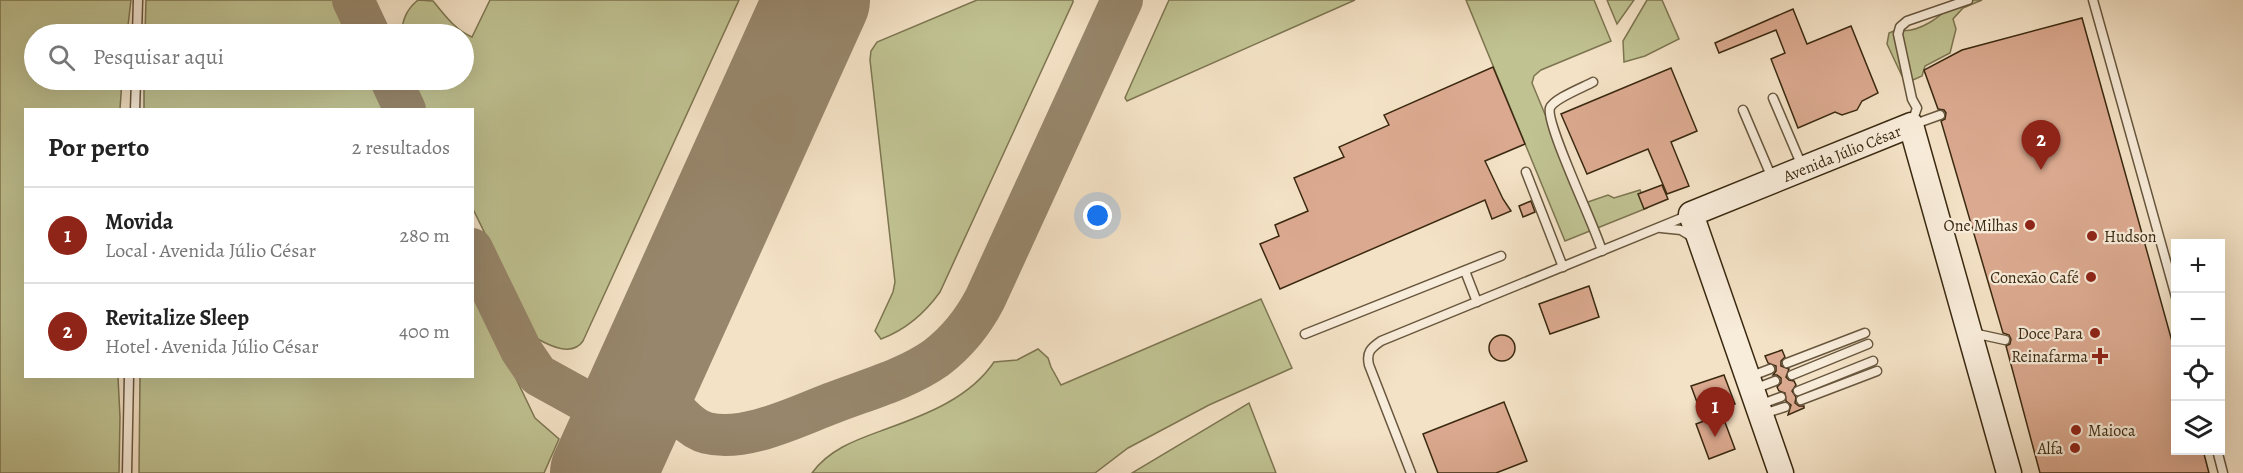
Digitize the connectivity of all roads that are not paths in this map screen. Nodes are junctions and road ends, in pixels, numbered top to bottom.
1 (138, 0) edge
2 (1968, 0) edge
3 (2093, 0) edge
4 (137, 24) edge
5 (1593, 82) dead end
6 (136, 90) edge
7 (1773, 98) dead end
8 (135, 108) edge
9 (1743, 110) dead end
10 (1940, 115) dead end
11 (1911, 125) junction
12 (1803, 169) junction
13 (1526, 172) dead end
14 (1773, 181) junction
15 (1691, 214) junction
16 (1658, 227) junction
17 (1703, 246) junction
18 (1602, 251) junction
19 (1501, 256) dead end
20 (1563, 267) junction
21 (1465, 271) junction
22 (2174, 293) edge
23 (1477, 302) junction
24 (1970, 332) junction
25 (1865, 333) dead end
26 (1305, 334) dead end
27 (2005, 340) dead end
28 (1868, 344) dead end
29 (1873, 361) dead end
30 (1787, 363) dead end
31 (1877, 371) dead end
32 (1792, 375) dead end
33 (129, 378) edge
34 (1764, 390) junction
35 (1798, 391) dead end
36 (1802, 400) dead end
37 (1785, 407) dead end
38 (2218, 455) edge
39 (127, 473) edge
40 (1412, 473) edge
41 (1781, 473) edge
42 (2009, 473) edge
43 (2223, 473) edge

1 - 4 lane
2 - 11 lane
3 - 22 lane
5 - 18 lane
6 - 8 lane
7 - 12 lane
9 - 14 lane
10 - 11 lane
11 - 12 street, Avenida Júlio César
11 - 24 street, Avenida Júlio César
12 - 14 street, Avenida Júlio César
13 - 20 lane
14 - 15 street, Avenida Júlio César
15 - 16 lane
15 - 17 street
16 - 17 lane
16 - 18 lane
17 - 34 street
18 - 20 lane
19 - 21 lane
20 - 23 lane
21 - 23 lane
21 - 26 lane
23 - 40 lane
24 - 27 lane
24 - 42 street, Avenida Júlio César
25 - 30 lane
28 - 32 lane
29 - 35 lane
31 - 36 lane
33 - 39 lane
34 - 37 lane
34 - 41 street
38 - 43 lane

